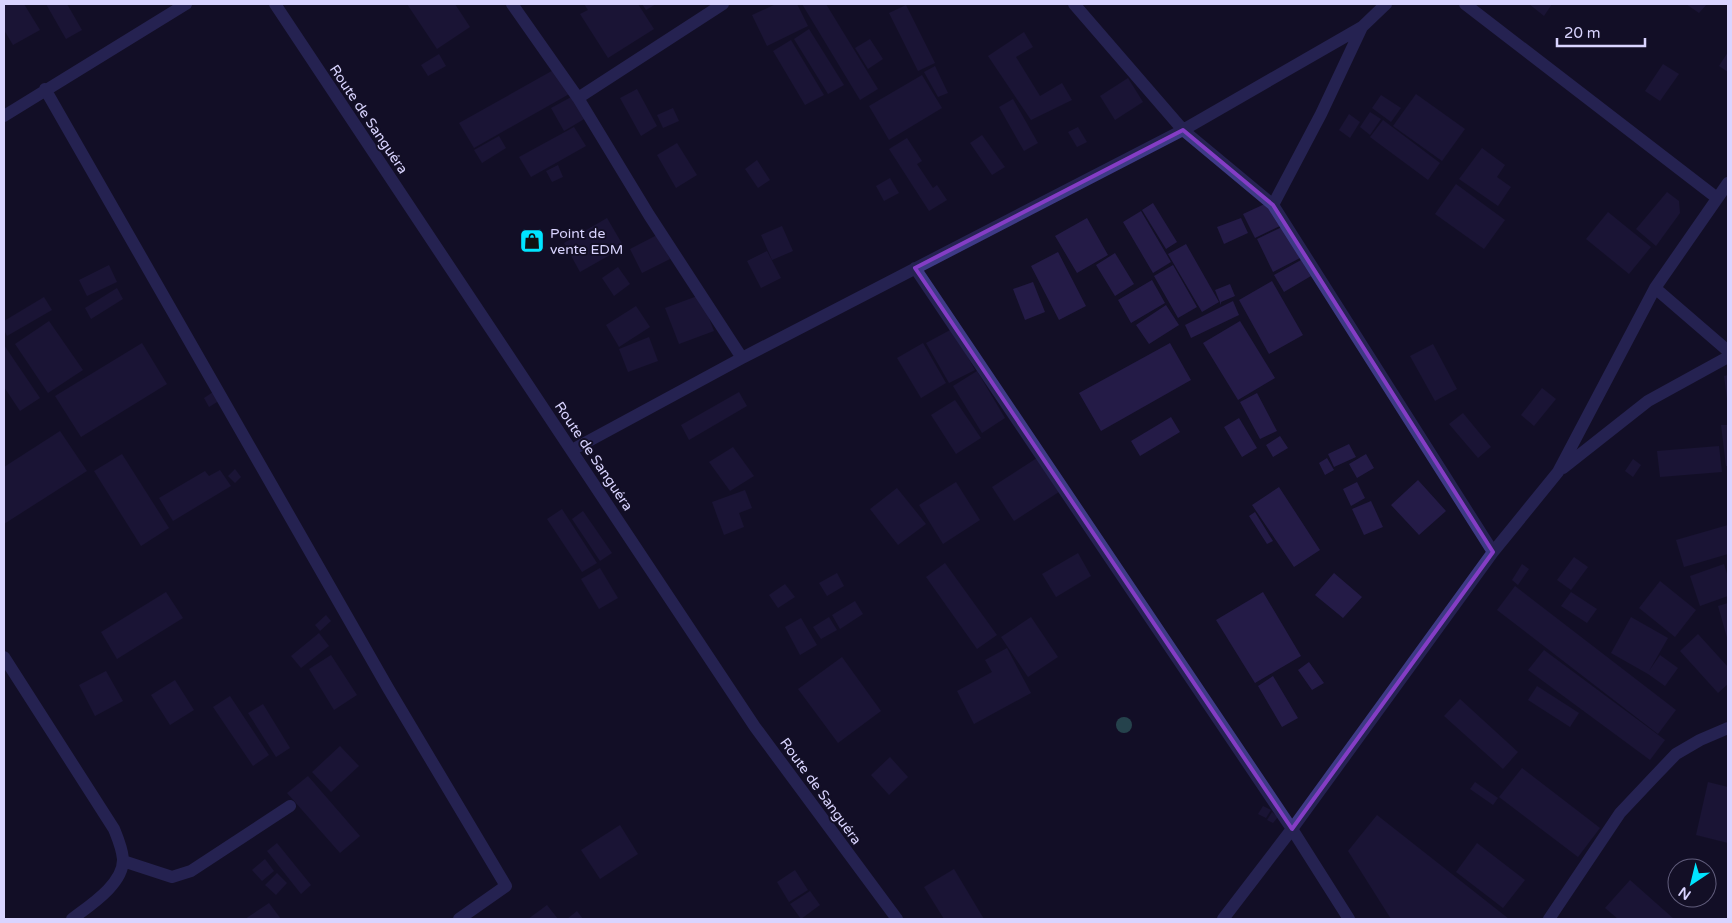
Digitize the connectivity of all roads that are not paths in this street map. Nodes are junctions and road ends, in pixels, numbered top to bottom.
1 (186, 4) edge
2 (275, 4) edge
3 (512, 4) edge
4 (723, 4) edge
5 (1074, 4) edge
6 (1386, 4) edge
7 (1466, 4) edge
8 (1362, 26) junction
9 (45, 89) junction
10 (578, 98) junction
11 (4, 116) edge
12 (1183, 130) junction
13 (1728, 183) edge
14 (1717, 198) junction
15 (1273, 205) junction
16 (915, 268) junction
17 (1655, 288) junction
18 (1728, 352) edge
19 (1728, 357) edge
20 (742, 358) junction
21 (572, 450) junction
22 (1558, 472) junction
23 (1493, 552) junction
24 (4, 657) edge
25 (1728, 728) edge
26 (290, 806) dead end
27 (1292, 829) junction
28 (123, 861) junction
29 (72, 919) edge
30 (459, 919) edge
31 (897, 919) edge
32 (1223, 919) edge
33 (1349, 919) edge
34 (1549, 919) edge

1 - 9 street
2 - 21 street, Route de Sanguéra
3 - 10 street
4 - 10 street
5 - 12 street
6 - 8 street
7 - 14 street
8 - 12 street
8 - 15 street
9 - 11 street
9 - 30 street
10 - 20 street
12 - 15 street
12 - 16 street
13 - 14 street
14 - 17 street
15 - 23 street
16 - 20 street
16 - 27 street
17 - 18 street
17 - 22 street
19 - 22 street
20 - 21 street
21 - 31 street, Route de Sanguéra
22 - 23 street
23 - 27 street
24 - 28 street
25 - 34 street
26 - 28 street
27 - 32 street
27 - 33 street
28 - 29 street

